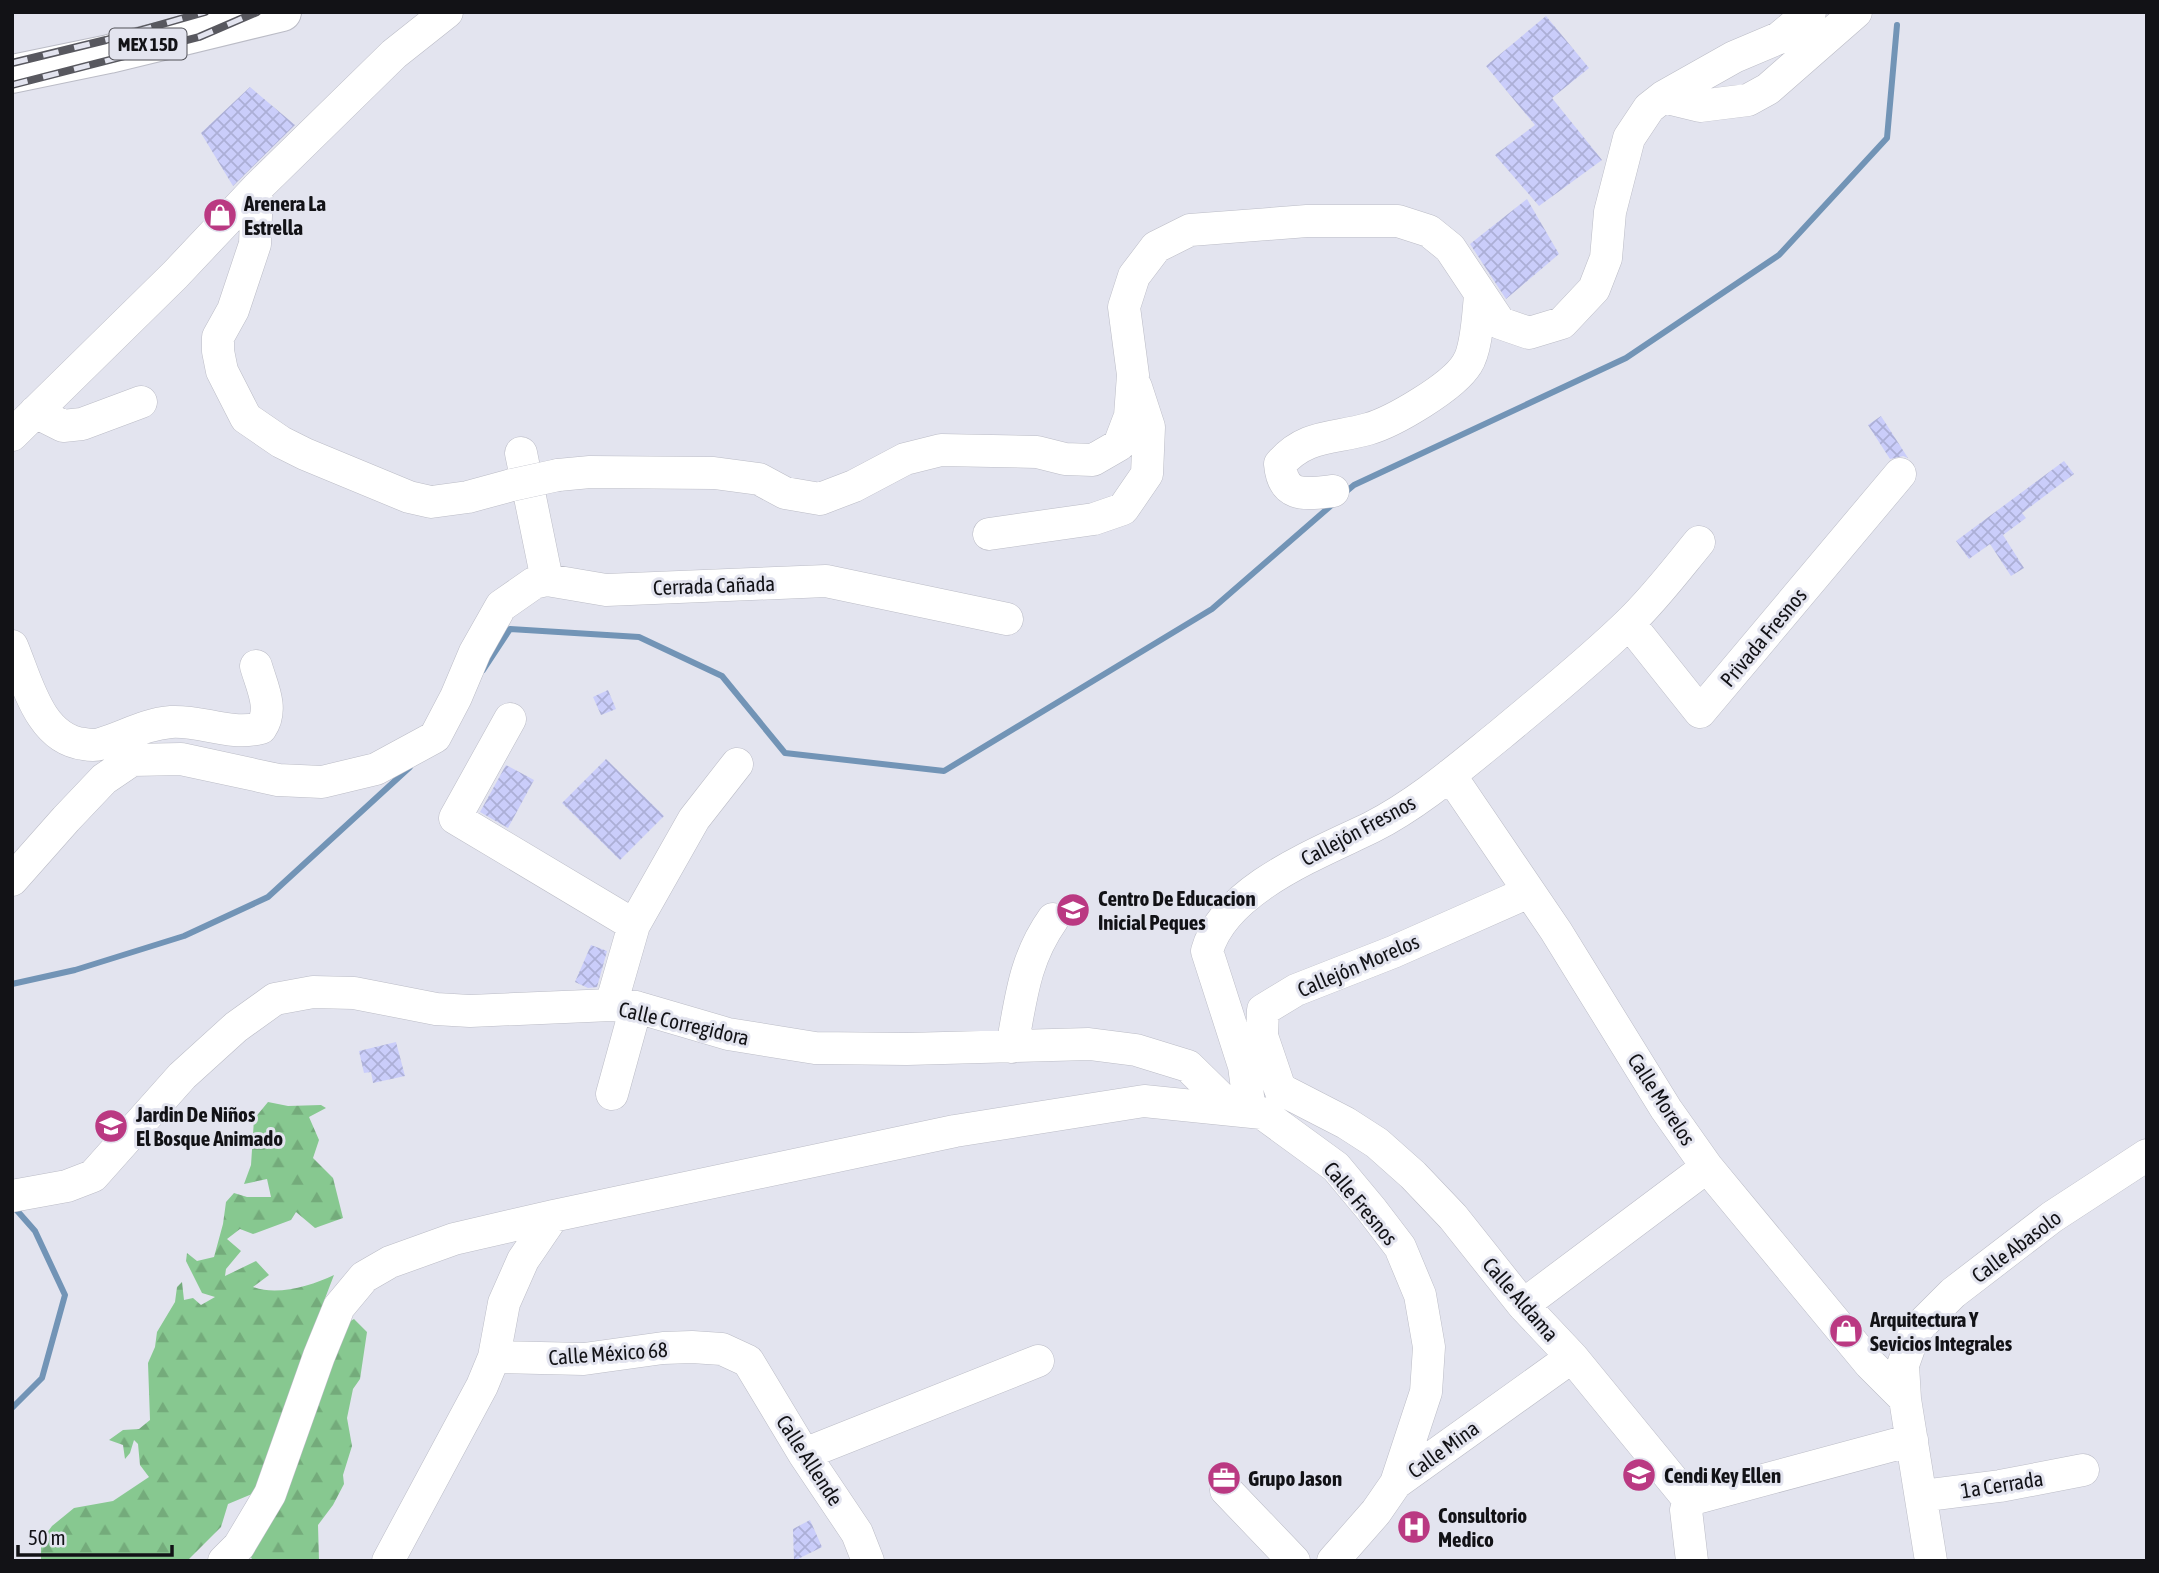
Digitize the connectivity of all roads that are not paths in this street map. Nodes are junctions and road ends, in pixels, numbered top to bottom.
1 (282, 12) edge
2 (447, 12) edge
3 (1810, 12) edge
4 (1856, 12) edge
5 (12, 74) edge
6 (1663, 97) junction
7 (257, 188) junction
8 (1480, 296) junction
9 (1133, 375) junction
10 (141, 402) dead end
11 (35, 412) junction
12 (12, 435) edge
13 (521, 453) dead end
14 (1900, 474) dead end
15 (1334, 491) dead end
16 (989, 534) dead end
17 (1699, 542) dead end
18 (547, 580) junction
19 (1007, 620) dead end
20 (1629, 623) junction
21 (12, 646) edge
22 (256, 666) dead end
23 (510, 719) dead end
24 (737, 764) dead end
25 (1450, 775) junction
26 (12, 880) edge
27 (1530, 892) junction
28 (1053, 919) dead end
29 (634, 925) junction
30 (624, 1006) junction
31 (1012, 1047) junction
32 (612, 1094) dead end
33 (1256, 1105) junction
34 (2147, 1155) edge
35 (1707, 1167) junction
36 (12, 1196) edge
37 (553, 1216) junction
38 (1524, 1306) junction
39 (494, 1357) junction
40 (1572, 1357) junction
41 (748, 1361) joint
42 (1038, 1361) dead end
43 (1905, 1399) junction
44 (1912, 1440) junction
45 (804, 1454) junction
46 (2084, 1470) dead end
47 (1396, 1483) junction
48 (1226, 1489) dead end
49 (1921, 1496) junction
50 (1689, 1500) junction
51 (224, 1561) edge
52 (388, 1561) edge
53 (868, 1561) edge
54 (1294, 1561) edge
55 (1333, 1561) edge
56 (1692, 1561) edge
57 (1931, 1561) edge

1 - 5 highway, MEX 15D
2 - 7 street
3 - 6 street
4 - 6 street
6 - 8 street
7 - 9 street, bridge
7 - 11 street
8 - 9 street
8 - 15 street
9 - 16 street
10 - 11 street
11 - 12 street
13 - 18 street
14 - 20 street, Privada Fresnos
17 - 20 street, Callejón Fresnos
18 - 19 street, Cerrada Cañada
18 - 26 street
20 - 25 street, Callejón Fresnos
21 - 22 street
23 - 29 street
24 - 29 street
25 - 27 street, Calle Morelos
25 - 33 street, Callejón Fresnos
27 - 33 street, Callejón Morelos
27 - 35 street, Calle Morelos
28 - 31 street
29 - 30 street
30 - 31 street, Calle Corregidora
30 - 32 street
30 - 36 street, Calle Corregidora
31 - 33 street, Calle Corregidora
33 - 37 street
33 - 38 street, Calle Aldama
33 - 47 street, Calle Fresnos
34 - 43 street, Calle Abasolo
35 - 38 street
35 - 43 street, Calle Morelos
37 - 39 street
37 - 51 street
38 - 40 street, Calle Aldama
39 - 41 street, Calle México 68
39 - 52 street
40 - 47 street, Calle Mina
40 - 50 street, Calle Aldama
41 - 45 street, Calle Allende
42 - 45 street
43 - 44 street, Calle Abasolo
44 - 49 street, Calle Abasolo
44 - 50 street
45 - 53 street, Calle Allende
46 - 49 street, 1a Cerrada
47 - 55 street, Calle Mina
48 - 54 street
49 - 57 street, Calle Abasolo
50 - 56 street

